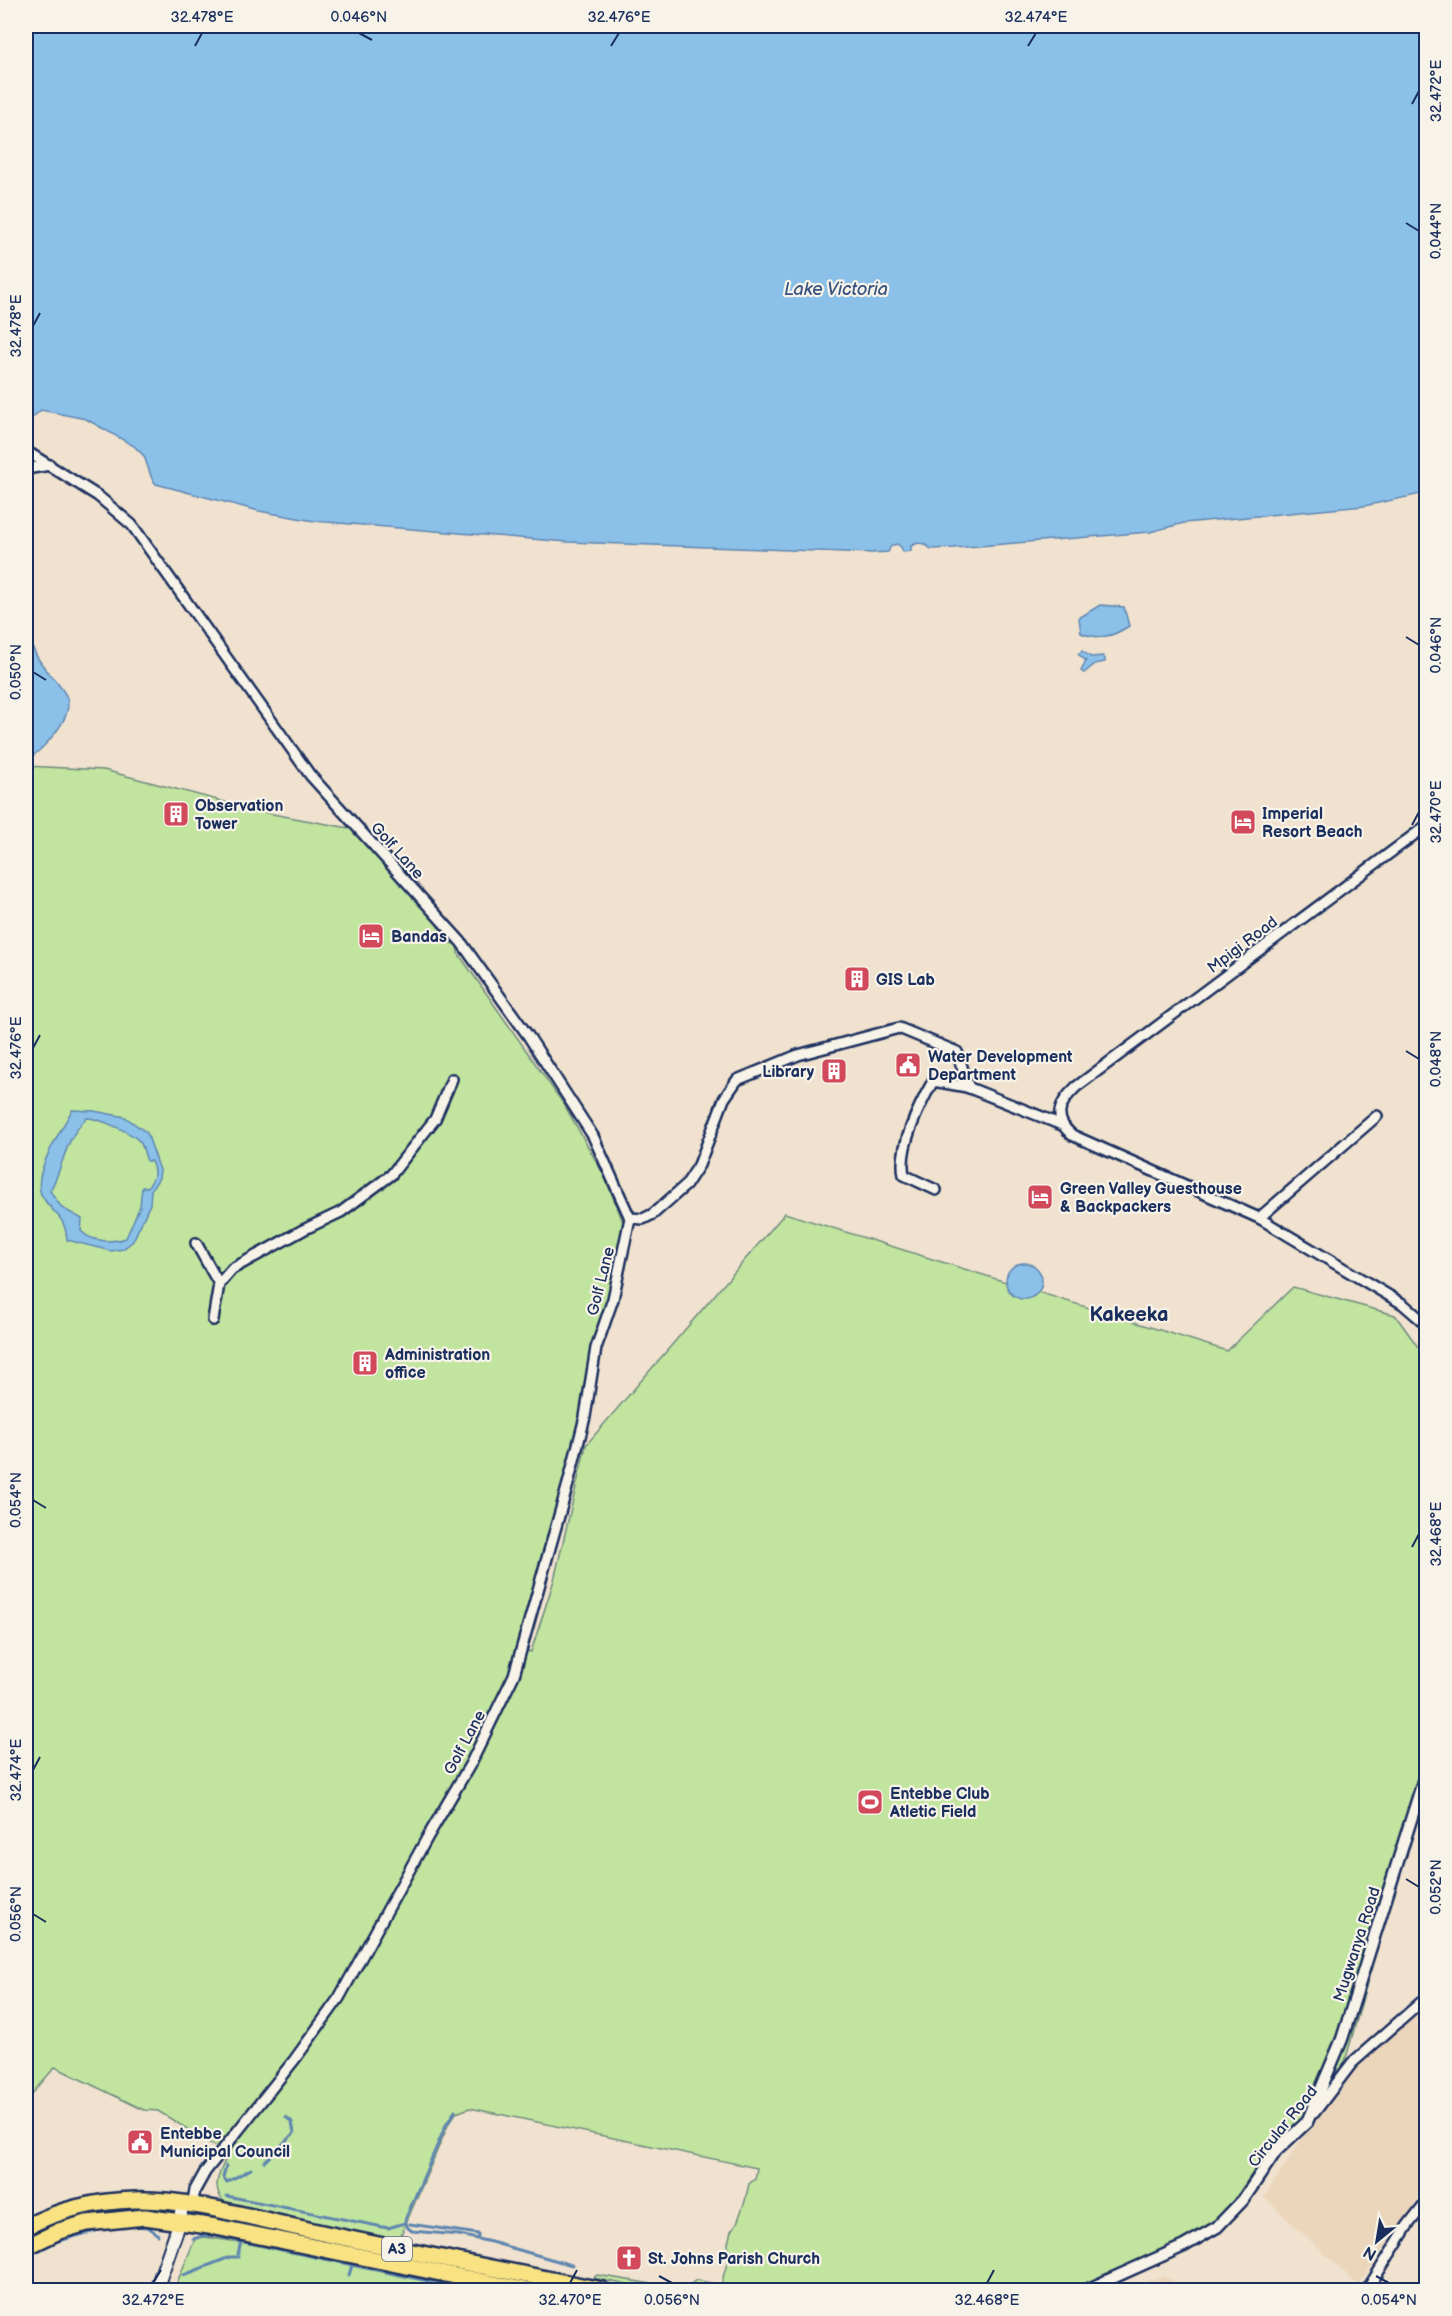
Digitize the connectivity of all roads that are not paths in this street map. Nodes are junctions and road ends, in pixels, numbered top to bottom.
1 (26, 451) edge
2 (50, 465) junction
3 (26, 469) edge
4 (1426, 828) edge
5 (452, 1079) dead end
6 (969, 1088) junction
7 (1377, 1116) dead end
8 (1062, 1125) junction
9 (936, 1190) dead end
10 (630, 1218) junction
11 (1259, 1218) junction
12 (196, 1243) dead end
13 (219, 1284) junction
14 (213, 1320) dead end
15 (1426, 1324) edge
16 (1426, 1772) edge
17 (1426, 1998) edge
18 (1307, 2122) junction
19 (1426, 2202) edge
20 (187, 2205) junction
21 (180, 2221) junction
22 (26, 2227) edge
23 (26, 2247) edge
24 (156, 2290) edge
25 (524, 2290) edge
26 (602, 2290) edge
27 (1086, 2290) edge
28 (1367, 2290) edge

1 - 2 street, Golf Lane
2 - 3 street
2 - 10 street, Golf Lane
4 - 8 street, Mpigi Road
5 - 13 street
6 - 8 street
6 - 9 street
6 - 10 street
7 - 11 street
8 - 11 street
10 - 20 street, Golf Lane
11 - 15 street
12 - 13 street
13 - 14 street
16 - 18 street, Mugwanya Road
17 - 18 street, Circular Road
18 - 27 street, Circular Road
19 - 28 street
20 - 21 main road
20 - 22 highway, A3
20 - 26 highway, A3
21 - 23 highway, A3
21 - 24 main road
21 - 25 highway, A3

